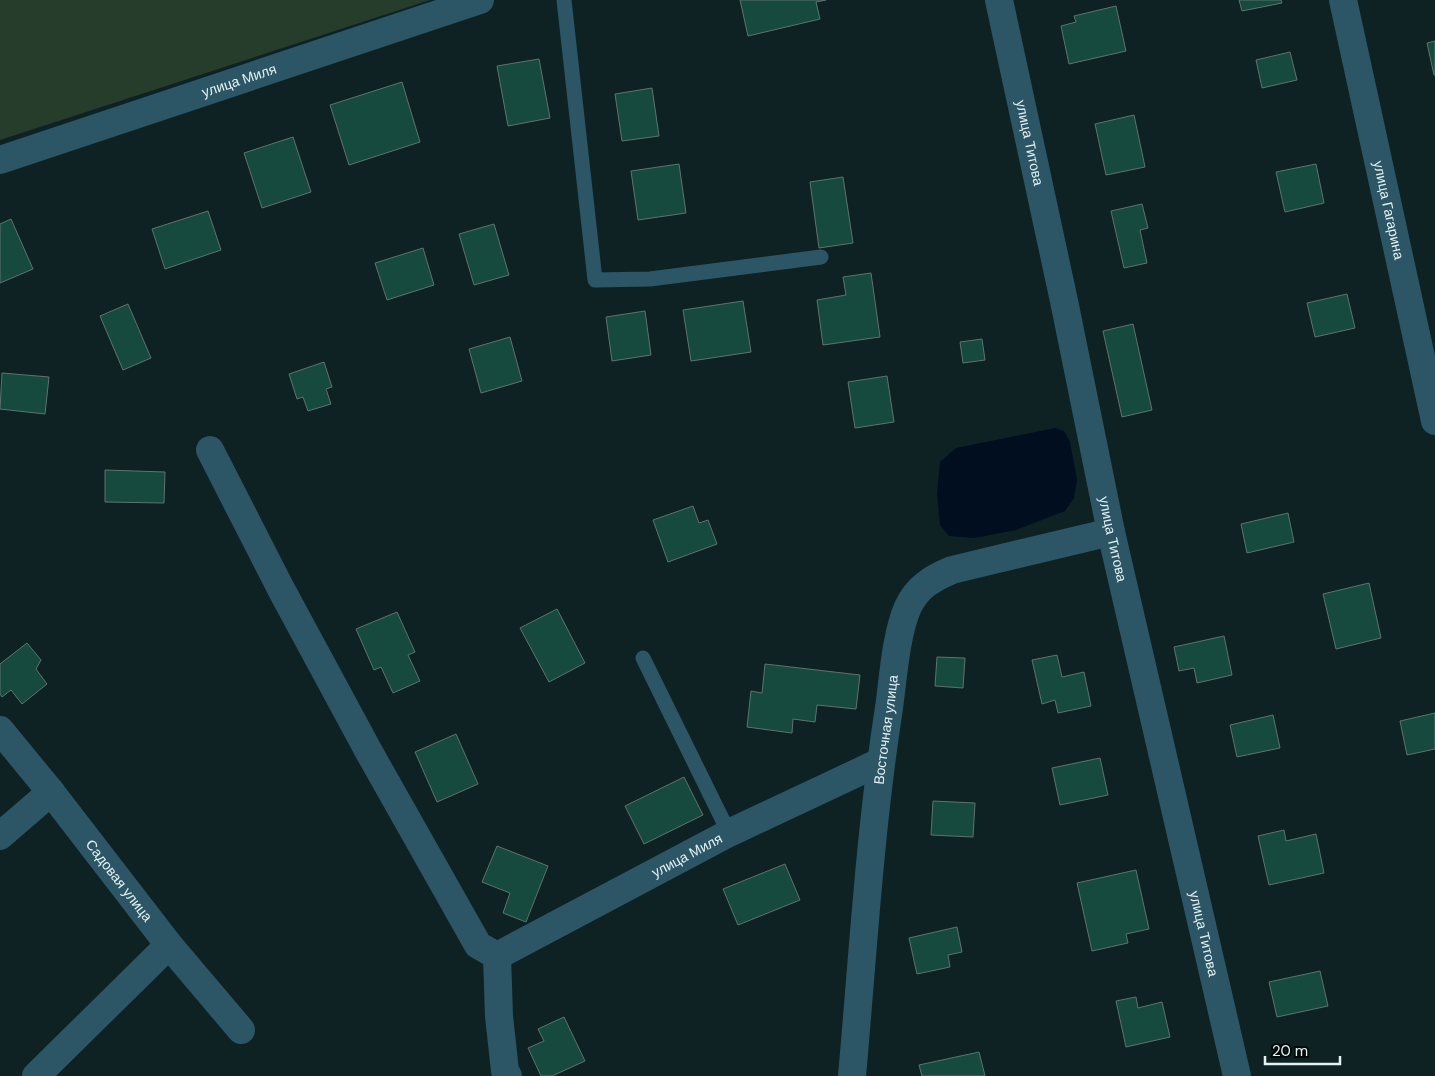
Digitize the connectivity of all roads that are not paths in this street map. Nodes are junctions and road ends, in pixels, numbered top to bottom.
1 (480, 0) edge
2 (564, 0) edge
3 (999, 0) edge
4 (1343, 0) edge
5 (0, 160) edge
6 (821, 257) dead end
7 (1435, 421) edge
8 (210, 450) dead end
9 (1111, 532) junction
10 (643, 658) dead end
11 (0, 730) edge
12 (880, 762) junction
13 (51, 792) junction
14 (729, 833) junction
15 (0, 836) edge
16 (169, 945) junction
17 (497, 956) junction
18 (240, 1030) dead end
19 (36, 1076) edge
20 (508, 1076) edge
21 (852, 1076) edge
22 (1237, 1076) edge

1 - 5 street, улица Миля
2 - 6 lane
3 - 9 street, улица Титова
4 - 7 street, улица Гагарина
8 - 17 street
9 - 12 street, Восточная улица
9 - 22 street, улица Титова
10 - 14 lane
11 - 13 street, Садовая улица
12 - 14 street, улица Миля
12 - 21 street, Восточная улица
13 - 15 street
13 - 16 street, Садовая улица
14 - 17 street, улица Миля
16 - 18 street, Садовая улица
16 - 19 street
17 - 20 street

